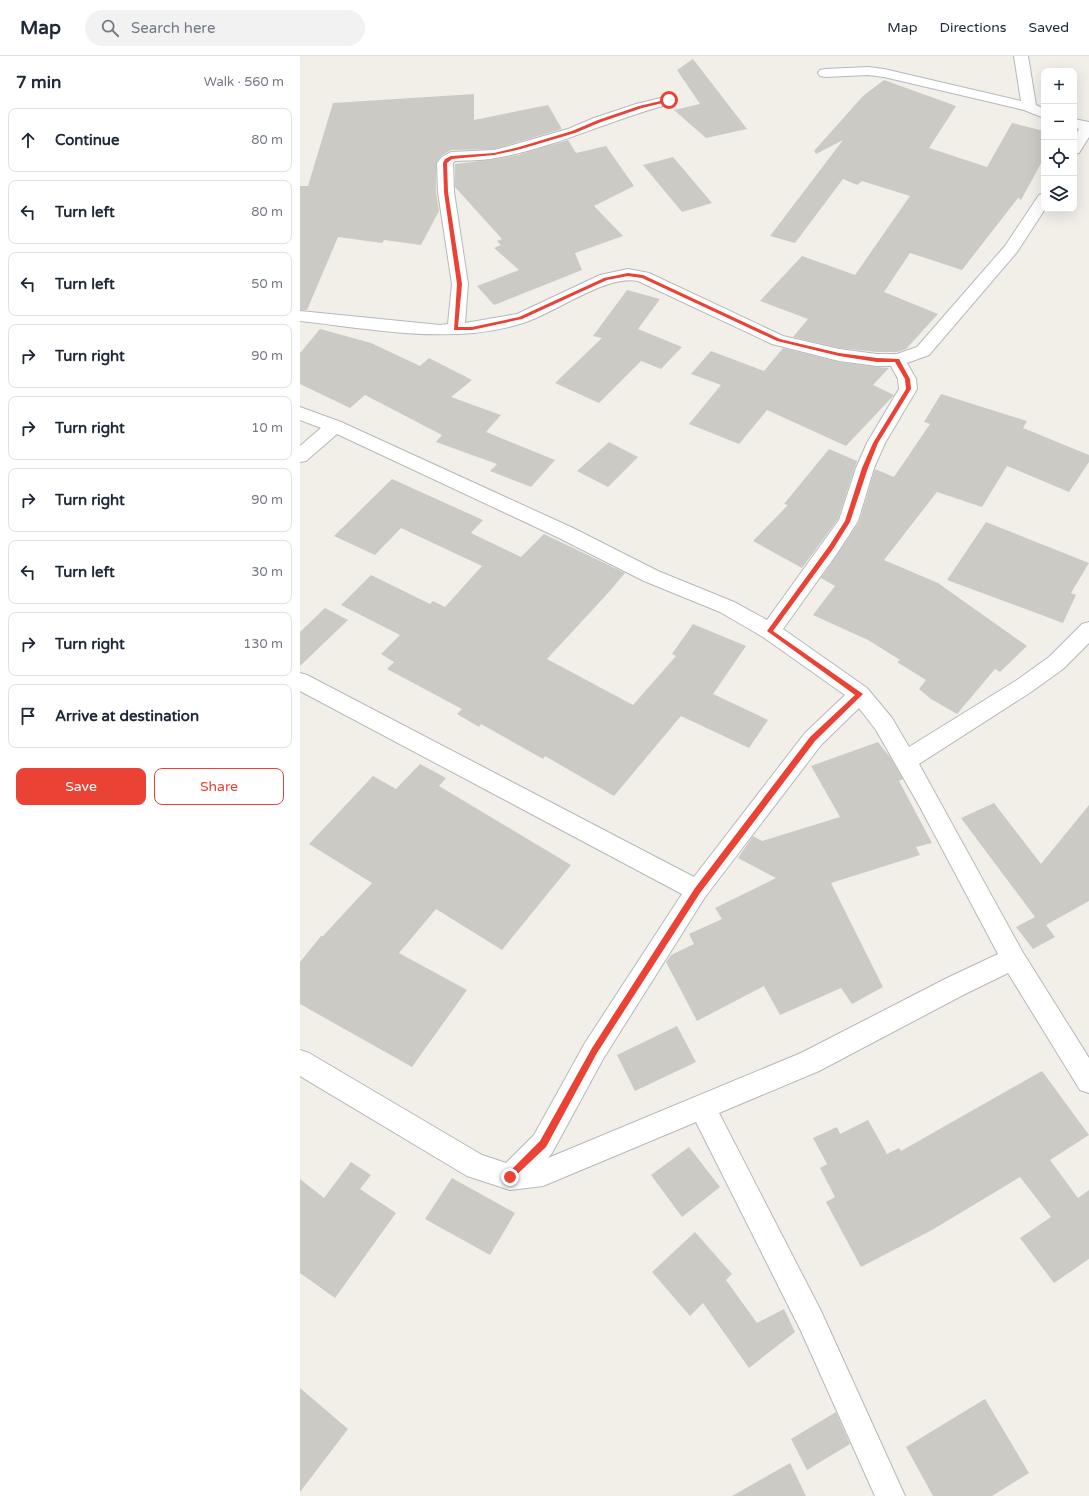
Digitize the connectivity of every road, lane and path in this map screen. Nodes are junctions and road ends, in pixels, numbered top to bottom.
1 (1021, 56) edge
2 (825, 73) dead end
3 (669, 100) dead end
4 (1028, 107) junction
5 (1041, 113) edge
6 (1084, 125) edge
7 (1077, 142) edge
8 (1041, 203) edge
9 (300, 316) edge
10 (456, 329) junction
11 (897, 360) junction
12 (300, 413) edge
13 (335, 426) junction
14 (300, 456) edge
15 (1089, 630) edge
16 (770, 631) junction
17 (300, 681) edge
18 (860, 694) junction
19 (905, 761) junction
20 (697, 890) junction
21 (1013, 959) junction
22 (300, 1062) edge
23 (1089, 1081) edge
24 (702, 1107) junction
25 (510, 1177) junction
26 (890, 1496) edge

1 - 4 street
2 - 4 street
3 - 10 street
4 - 5 street
6 - 7 street
8 - 11 street
9 - 10 street
10 - 11 street
11 - 16 street
12 - 13 street
13 - 14 street
13 - 16 street
15 - 19 street
16 - 18 street
17 - 20 street
18 - 19 street
18 - 20 street
19 - 21 street
20 - 25 street
21 - 23 street
21 - 24 street
22 - 25 street
24 - 25 street
24 - 26 street

